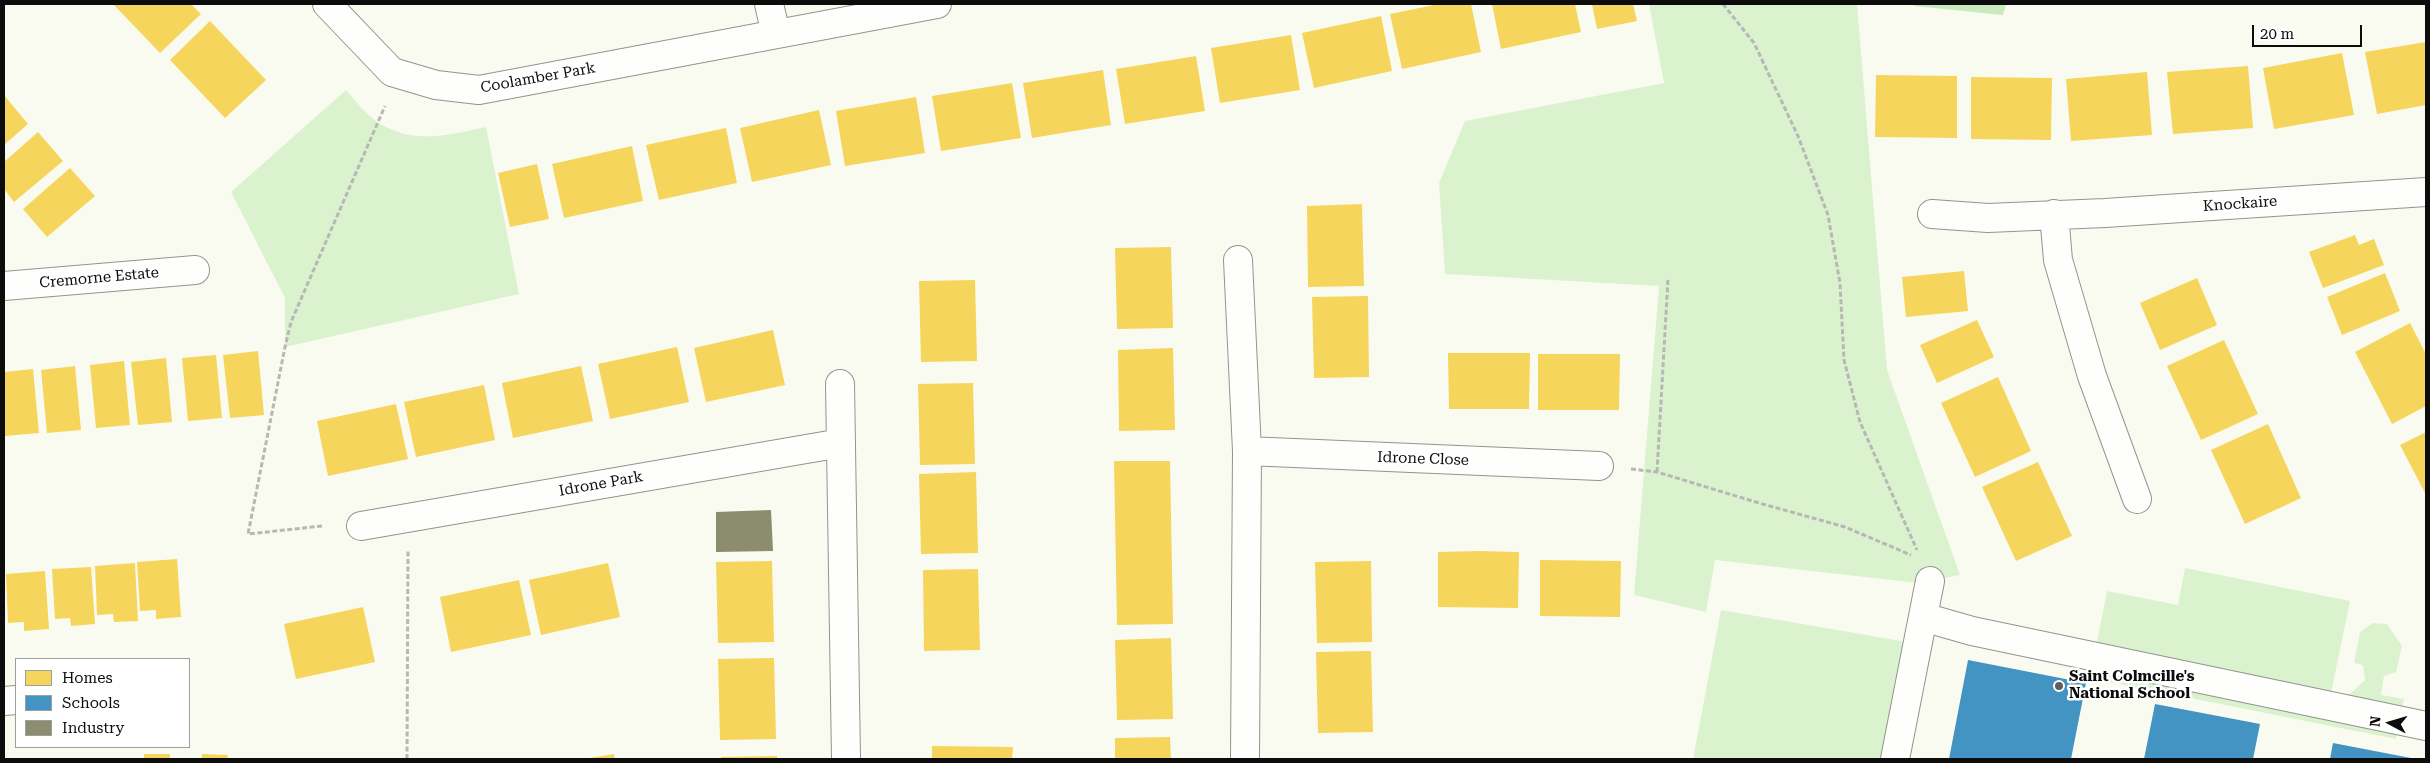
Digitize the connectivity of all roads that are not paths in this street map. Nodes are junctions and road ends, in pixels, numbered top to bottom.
1 (327, 4) edge
2 (769, 4) edge
3 (937, 4) edge
4 (776, 34) junction
5 (2426, 192) edge
6 (1932, 214) dead end
7 (2054, 214) junction
8 (1238, 260) dead end
9 (195, 270) dead end
10 (4, 286) edge
11 (840, 384) dead end
12 (841, 443) junction
13 (1247, 451) junction
14 (1599, 466) dead end
15 (2137, 499) dead end
16 (361, 526) dead end
17 (1926, 570) road end
18 (1923, 617) junction
19 (2426, 726) edge
20 (846, 759) edge
21 (1245, 759) edge
22 (1895, 759) edge

1 - 4 street, Coolamber Park
2 - 4 street
3 - 4 street, Coolamber Park
5 - 7 street, Knockaire
6 - 7 street, Knockaire
7 - 15 street
8 - 13 street
9 - 10 street, Cremorne Estate
11 - 12 street
12 - 16 street, Idrone Park
12 - 20 street
13 - 14 street, Idrone Close
13 - 21 street
17 - 18 street
18 - 19 street
18 - 22 street

